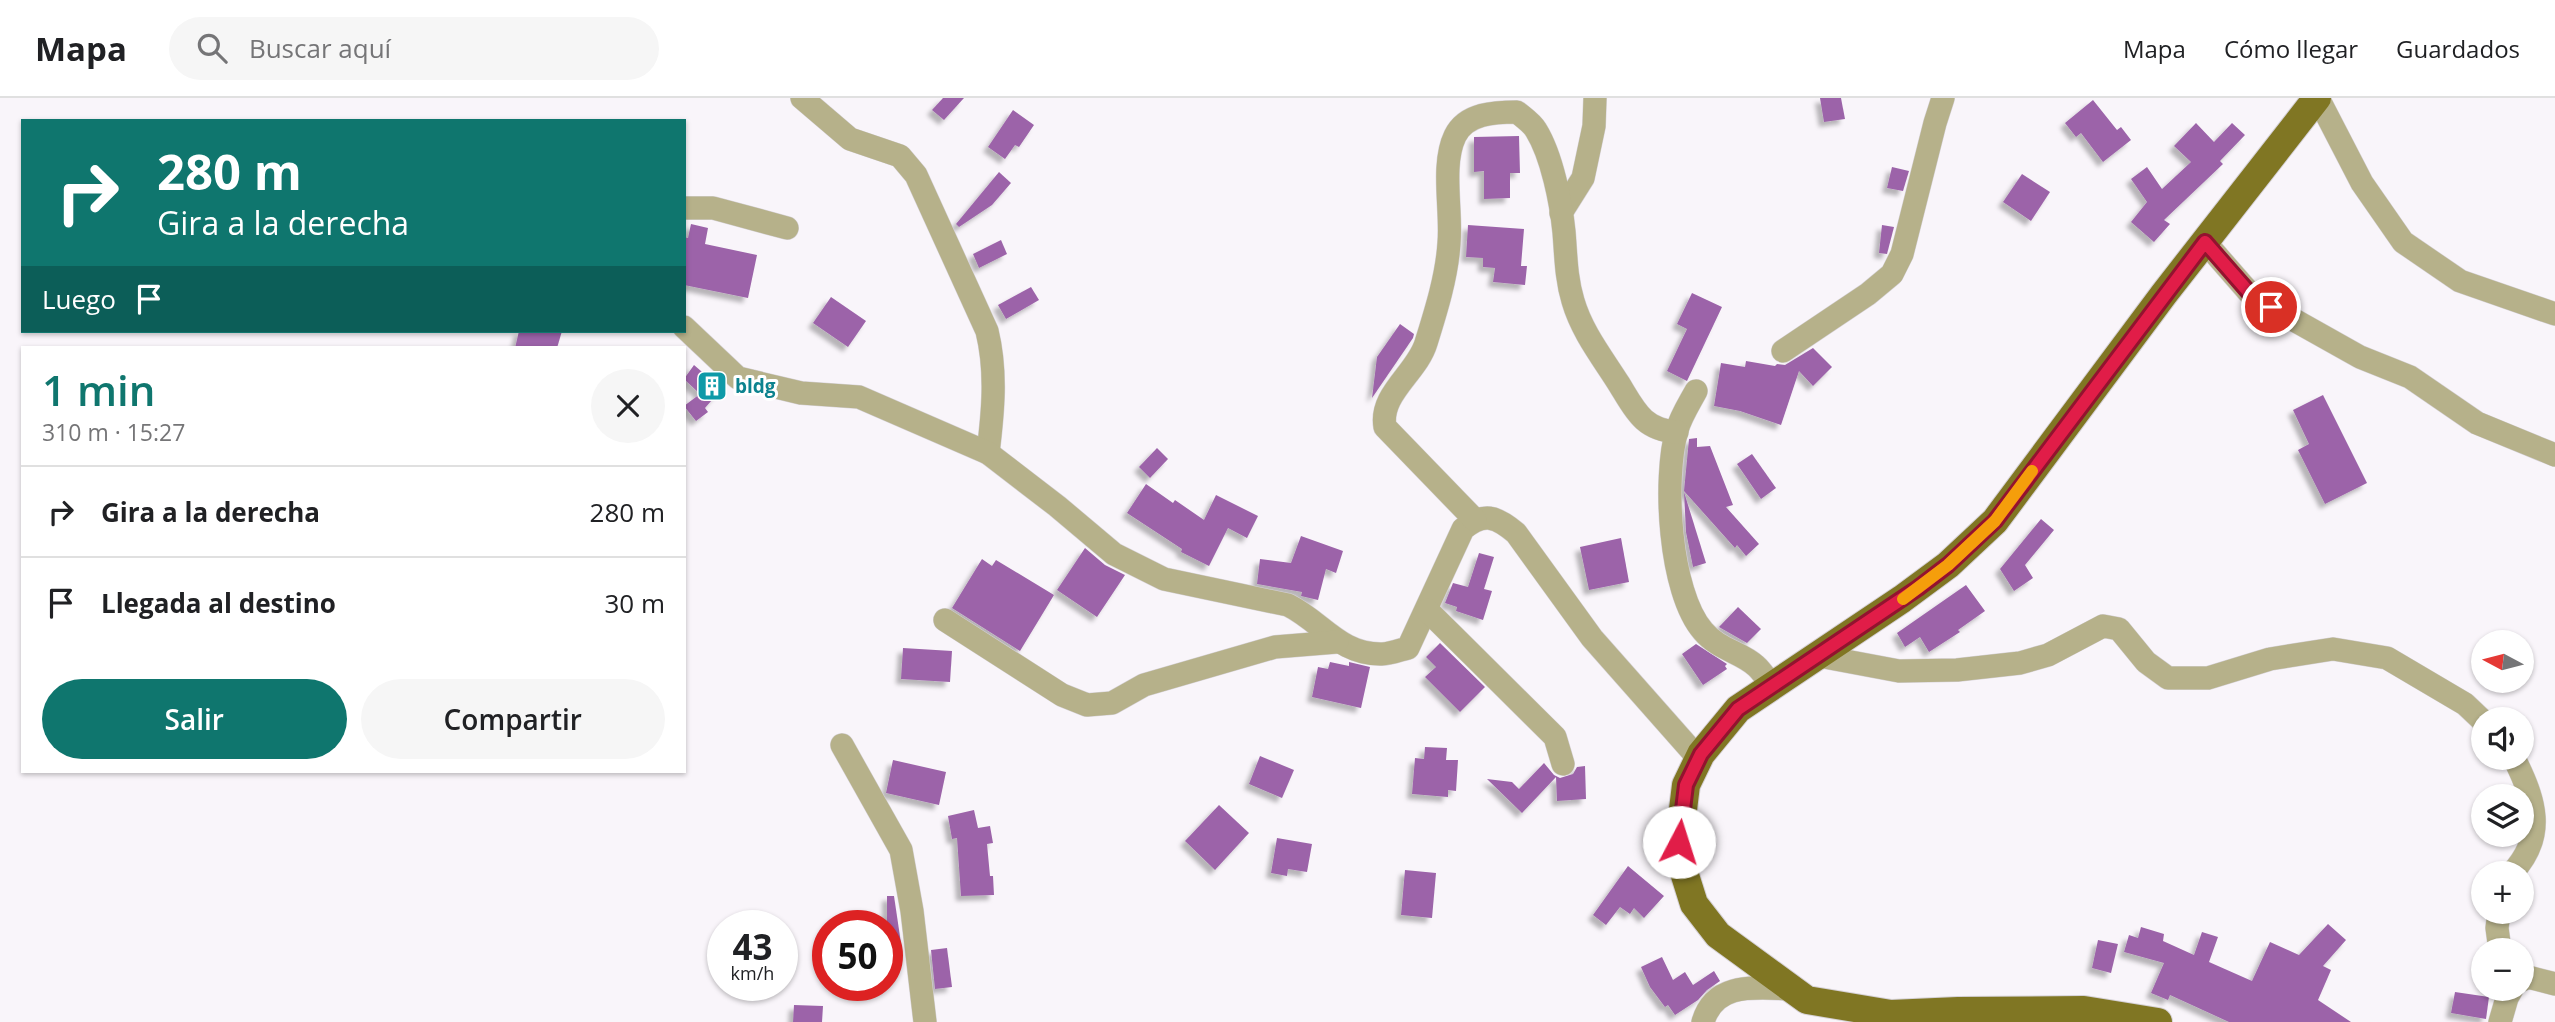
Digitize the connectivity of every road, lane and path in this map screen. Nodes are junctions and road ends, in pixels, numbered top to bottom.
1 (802, 98) edge
2 (1595, 98) edge
3 (1943, 98) edge
4 (2318, 98) edge
5 (686, 208) edge
6 (1561, 213) junction
7 (787, 228) dead end
8 (2205, 242) junction
9 (2555, 314) edge
10 (686, 329) edge
11 (1783, 351) dead end
12 (1696, 391) dead end
13 (1677, 432) junction
14 (988, 453) junction
15 (2555, 455) edge
16 (1475, 520) junction
17 (1427, 610) junction
18 (946, 620) dead end
19 (1337, 642) junction
20 (1819, 656) junction
21 (1773, 687) junction
22 (2471, 710) edge
23 (842, 745) dead end
24 (1699, 759) junction
25 (1563, 764) dead end
26 (2520, 770) edge
27 (2524, 861) edge
28 (2534, 979) edge
29 (2555, 984) edge
30 (1791, 989) junction
31 (2506, 1001) edge
32 (925, 1022) edge
33 (1703, 1022) edge
34 (2158, 1022) edge
35 (2500, 1022) edge

1 - 14 street
2 - 6 street
3 - 11 street
4 - 8 main road
4 - 9 street
5 - 7 street
6 - 13 street
6 - 16 street
8 - 15 street
8 - 20 main road
10 - 14 street
12 - 13 street
13 - 21 street
14 - 19 street
16 - 17 street
16 - 24 street
17 - 19 street
17 - 25 street
18 - 19 street
20 - 21 main road
20 - 22 street
21 - 24 main road
23 - 32 street
24 - 30 main road
26 - 27 street
28 - 29 street
30 - 33 street
30 - 34 main road
31 - 35 street

